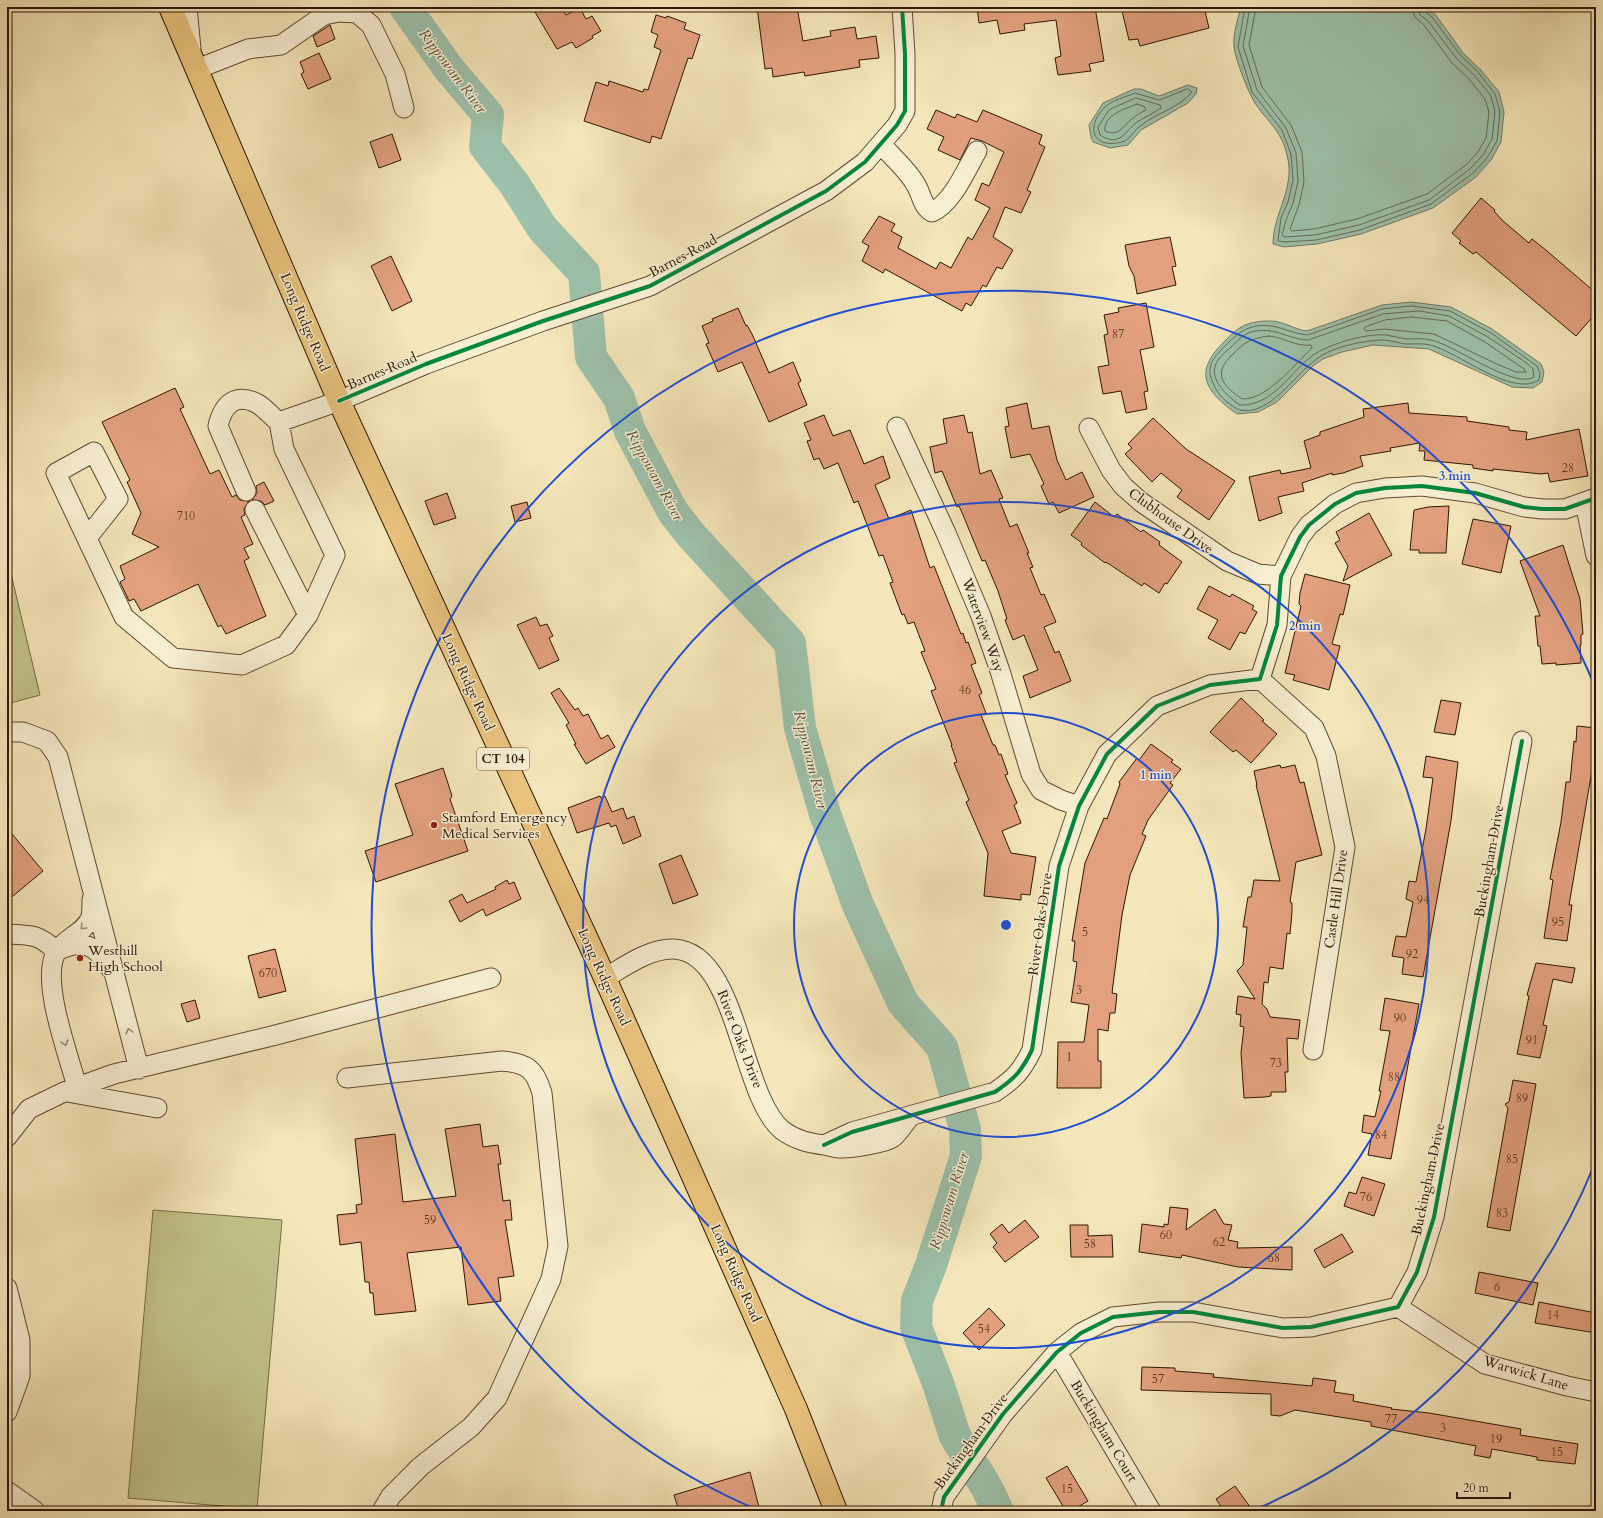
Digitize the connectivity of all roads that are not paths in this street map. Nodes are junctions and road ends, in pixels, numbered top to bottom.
1 (170, 7) edge
2 (187, 7) edge
3 (902, 7) edge
4 (194, 62) junction
5 (404, 108) dead end
6 (881, 144) junction
7 (978, 150) dead end
8 (340, 401) junction
9 (279, 422) junction
10 (897, 426) dead end
11 (1089, 428) dead end
12 (246, 491) dead end
13 (1590, 500) edge
14 (255, 510) dead end
15 (87, 538) dead end
16 (1596, 556) edge
17 (1281, 576) junction
18 (308, 615) junction
19 (1260, 679) junction
20 (7, 732) edge
21 (1522, 741) dead end
22 (1079, 806) junction
23 (93, 891) junction
24 (7, 934) edge
25 (56, 951) junction
26 (115, 975) junction
27 (490, 978) dead end
28 (605, 978) junction
29 (1313, 1050) dead end
30 (139, 1069) junction
31 (347, 1078) dead end
32 (71, 1089) junction
33 (157, 1108) dead end
34 (7, 1137) edge
35 (7, 1288) edge
36 (1398, 1307) junction
37 (1056, 1352) junction
38 (1596, 1392) edge
39 (7, 1412) edge
40 (942, 1504) edge
41 (382, 1511) edge
42 (836, 1511) edge
43 (1151, 1511) edge

1 - 4 main road, Long Ridge Road / CT 104
2 - 4 street
3 - 6 street, Barnes Road
4 - 5 street
4 - 8 main road, Long Ridge Road / CT 104
6 - 7 street
6 - 8 street, Barnes Road
8 - 9 street, Barnes Road
8 - 28 main road, Long Ridge Road / CT 104
9 - 12 street
9 - 18 street
10 - 22 street, Waterview Way
11 - 17 street, Clubhouse Drive
13 - 16 street
13 - 17 street
14 - 18 street
15 - 18 street
17 - 19 street
19 - 22 street, River Oaks Drive
19 - 29 street, Castle Hill Drive
20 - 23 street
21 - 36 street, Buckingham Drive
22 - 28 street, River Oaks Drive
23 -> 25 street
23 - 26 street
24 - 25 street
25 - 26 street
25 -> 32 street
30 -> 26 street
27 - 30 street
28 - 42 main road, Long Ridge Road / CT 104
30 - 32 street
31 - 41 street
32 - 33 street
32 - 34 street
35 - 39 street
36 - 37 street, Buckingham Drive
36 - 38 street, Warwick Lane
37 - 40 street, Buckingham Drive
37 - 43 street, Buckingham Court

